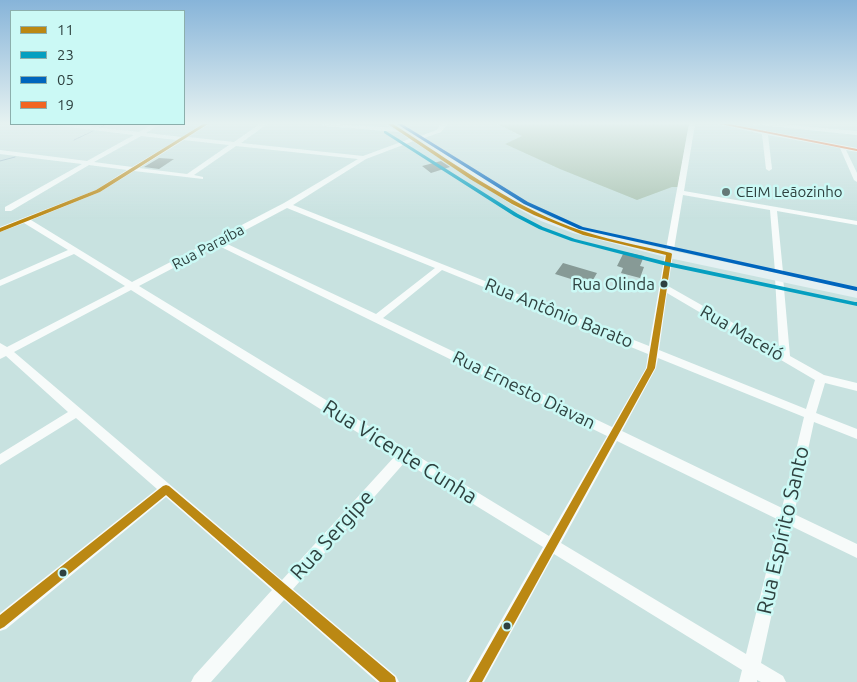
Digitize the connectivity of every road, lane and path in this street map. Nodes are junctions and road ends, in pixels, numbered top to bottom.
1 (31, 156) edge
2 (102, 156) edge
3 (155, 156) edge
4 (218, 156) edge
5 (344, 156) edge
6 (370, 156) edge
7 (444, 156) edge
8 (686, 156) edge
9 (768, 156) edge
10 (846, 156) edge
11 (364, 158) junction
12 (89, 163) junction
13 (135, 169) junction
14 (769, 169) dead end
15 (189, 176) junction
16 (201, 178) dead end
17 (857, 180) edge
18 (680, 192) junction
19 (287, 205) junction
20 (773, 208) junction
21 (8, 209) dead end
22 (25, 220) junction
23 (857, 223) edge
24 (0, 230) edge
25 (218, 242) junction
26 (74, 251) junction
27 (670, 251) junction
28 (442, 266) junction
29 (779, 275) junction
30 (0, 283) edge
31 (132, 287) junction
32 (663, 288) junction
33 (857, 289) edge
34 (857, 294) edge
35 (376, 319) junction
36 (652, 350) junction
37 (2, 351) edge
38 (785, 357) junction
39 (821, 378) junction
40 (857, 387) edge
41 (77, 412) junction
42 (810, 414) junction
43 (615, 434) junction
44 (857, 434) edge
45 (404, 455) junction
46 (0, 460) edge
47 (166, 489) junction
48 (786, 516) junction
49 (552, 546) junction
50 (857, 551) edge
51 (283, 590) junction
52 (0, 623) edge
53 (752, 666) junction
54 (200, 682) edge
55 (390, 682) edge
56 (475, 682) edge
57 (748, 682) edge
58 (777, 682) edge

1 - 12 street
2 - 12 street
3 - 13 street
4 - 15 street
5 - 11 street
6 - 11 street, Rua Paraíba
7 - 27 main road
8 - 18 street
9 - 14 street
10 - 17 street
11 - 19 street, Rua Paraíba
12 - 13 street
12 - 21 street
13 - 15 street
13 - 22 street
15 - 16 street
18 - 20 street
18 - 27 street
19 - 25 street, Rua Paraíba
19 - 28 street, Rua Antônio Barato
20 - 23 street
20 - 29 street
22 - 24 street
22 - 26 street, Rua Vicente Cunha
25 - 31 street, Rua Paraíba
25 - 35 street, Rua Ernesto Diavan
26 - 30 street
26 - 31 street, Rua Vicente Cunha
27 - 29 main road
27 - 32 street
28 - 35 street
28 - 36 street, Rua Antônio Barato
29 - 33 main road
29 - 34 main road
29 - 38 street
31 - 37 street, Rua Paraíba
31 - 45 street, Rua Vicente Cunha
32 - 36 street
32 - 38 street, Rua Maceió
35 - 43 street, Rua Ernesto Diavan
36 - 42 street, Rua Antônio Barato
36 - 43 street
37 - 41 street
38 - 39 street, Rua Maceió
39 - 40 street, Rua Maceió
39 - 42 street, Rua Espírito Santo
41 - 46 street
41 - 47 street
42 - 44 street, Rua Antônio Barato
42 - 48 street, Rua Espírito Santo
43 - 48 street, Rua Ernesto Diavan
43 - 49 street
45 - 49 street, Rua Vicente Cunha
45 - 51 street, Rua Sergipe
47 - 51 street
47 - 52 street
48 - 50 street, Rua Ernesto Diavan
48 - 53 street, Rua Espírito Santo
49 - 53 street, Rua Vicente Cunha
49 - 56 street
51 - 54 street, Rua Sergipe
51 - 55 street
53 - 57 street, Rua Espírito Santo
53 - 58 street, Rua Vicente Cunha

